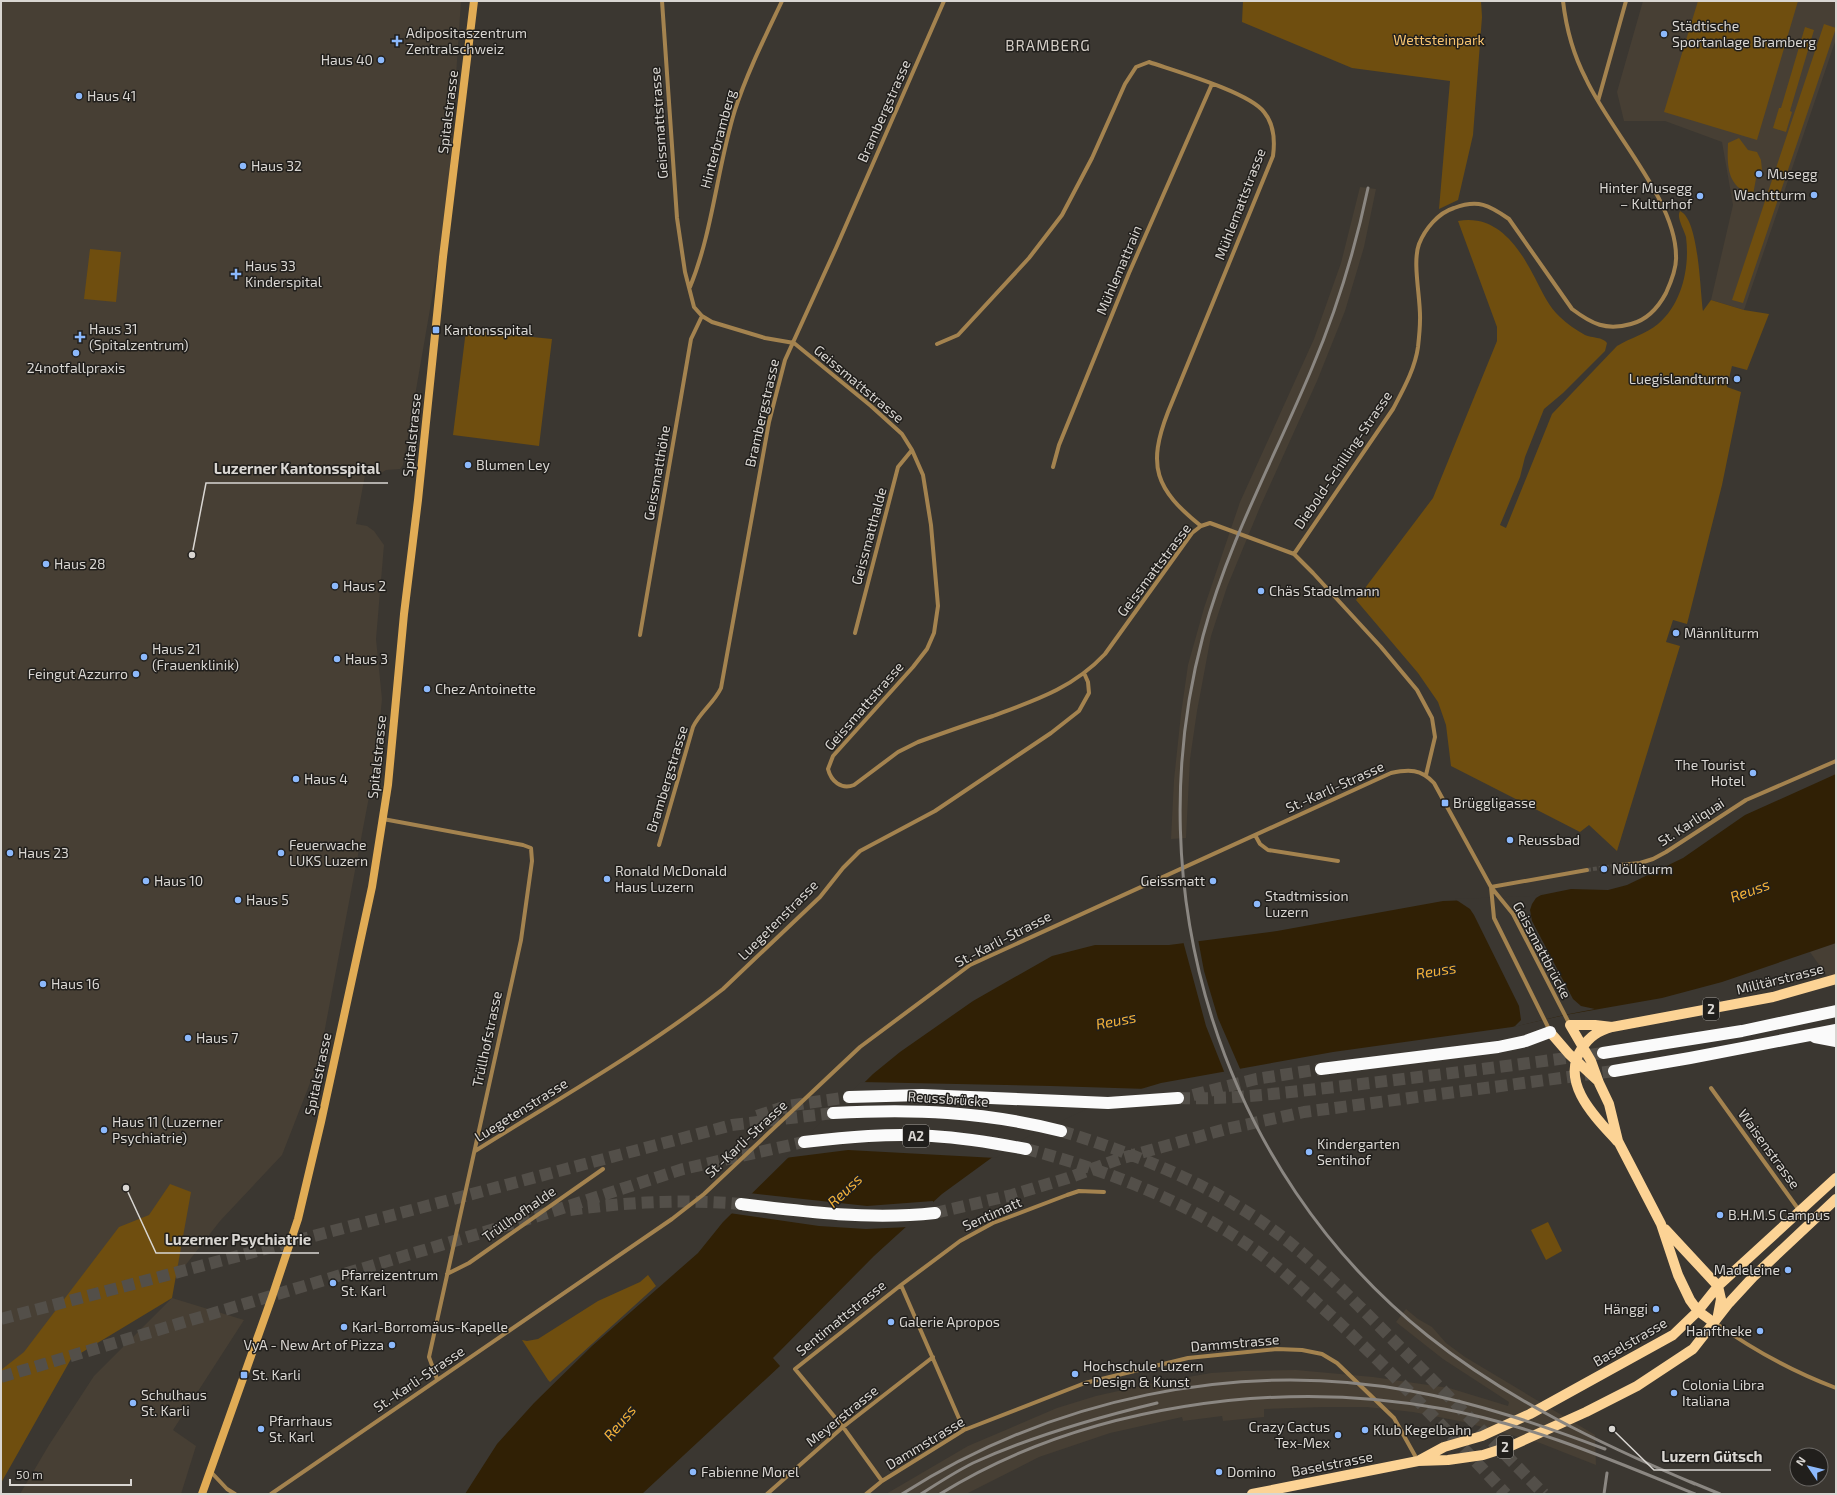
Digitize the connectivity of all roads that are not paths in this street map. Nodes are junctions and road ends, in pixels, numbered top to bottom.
1 (474, 1) edge
2 (662, 1) edge
3 (782, 1) edge
4 (944, 1) edge
5 (1563, 1) edge
6 (1626, 1) edge
7 (1212, 84) junction
8 (1598, 102) junction
9 (690, 288) junction
10 (702, 316) junction
11 (794, 343) junction
12 (937, 344) dead end
13 (912, 450) junction
14 (1053, 467) dead end
15 (1200, 526) junction
16 (1294, 554) junction
17 (855, 633) dead end
18 (640, 635) dead end
19 (1084, 673) junction
20 (1836, 761) edge
21 (1426, 775) junction
22 (383, 819) junction
23 (1255, 835) junction
24 (659, 845) dead end
25 (1338, 861) dead end
26 (1620, 865) tunnel mouth
27 (1586, 870) tunnel mouth
28 (1491, 887) junction
29 (1836, 979) edge
30 (1836, 1011) edge
31 (1570, 1025) junction
32 (1612, 1027) junction
33 (1836, 1030) edge
34 (1550, 1032) junction
35 (1806, 1036) junction
36 (1836, 1041) edge
37 (1583, 1047) junction
38 (1603, 1054) tunnel mouth
39 (1576, 1060) junction
40 (1321, 1069) tunnel mouth
41 (1614, 1071) tunnel mouth
42 (1598, 1082) junction
43 (1711, 1088) dead end
44 (849, 1097) tunnel mouth
45 (1178, 1098) tunnel mouth
46 (833, 1113) tunnel mouth
47 (1061, 1130) tunnel mouth
48 (1618, 1141) junction
49 (804, 1142) tunnel mouth
50 (1026, 1149) tunnel mouth
51 (475, 1151) junction
52 (603, 1169) dead end
53 (1836, 1178) edge
54 (1104, 1192) dead end
55 (1836, 1199) edge
56 (741, 1204) tunnel mouth
57 (1800, 1210) junction
58 (935, 1213) tunnel mouth
59 (1661, 1224) junction
60 (1809, 1224) junction
61 (447, 1274) junction
62 (901, 1284) junction
63 (1718, 1286) junction
64 (1698, 1311) junction
65 (1713, 1322) junction
66 (933, 1357) junction
67 (437, 1379) junction
68 (1836, 1388) edge
69 (842, 1427) junction
70 (964, 1430) junction
71 (1418, 1461) junction
72 (209, 1470) junction
73 (882, 1482) junction
74 (202, 1494) edge
75 (235, 1494) edge
76 (270, 1494) edge
77 (767, 1494) edge
78 (866, 1494) edge
79 (1252, 1494) edge

1 - 22 main road, Spitalstrasse
2 - 9 street, Geissmattstrasse
3 - 9 street, Hinterbramberg
4 - 11 street, Brambergstrasse
5 - 8 street, Diebold-Schilling-Strasse
6 - 8 street
7 - 12 street, Mühlemattstrasse
7 - 14 street, Mühlemattrain
7 - 15 street, Mühlemattstrasse
8 - 16 street, Diebold-Schilling-Strasse
9 - 10 street, Geissmattstrasse
10 - 11 street, Geissmattstrasse
10 - 18 street, Geissmatthöhe
11 - 13 street, Geissmattstrasse
11 - 24 street, Brambergstrasse
13 - 17 street, Geissmatthalde
13 - 19 street, Geissmattstrasse
15 - 16 street, Geissmattstrasse
15 - 19 street, Geissmattstrasse
16 - 21 street, Geissmattstrasse
19 - 51 street, Luegetenstrasse
20 - 26 street, St. Karliquai
21 - 23 street, St.-Karli-Strasse
21 - 28 street
22 - 51 street, Trüllhofstrasse
22 - 72 main road, Spitalstrasse
23 - 25 street
23 - 67 street, St.-Karli-Strasse
27 - 28 street
28 - 31 street, Geissmattbrücke
28 - 34 street, Geissmattbrücke
29 - 32 main road, Militärstrasse / 2
30 - 38 highway
31 - 32 main road, 2
31 - 37 main road
32 - 37 main road, 2
33 - 35 highway
34 - 39 main road
34 - 40 highway
35 - 36 highway
35 - 41 highway
37 - 39 main road, 2
37 - 42 main road, 2
39 - 42 main road, 2
39 - 48 main road, 2
42 - 48 main road, 2
43 - 57 street, Waisenstrasse
44 - 45 highway
46 - 47 highway, Reussbrücke / A2
48 - 59 main road, 2
49 - 50 highway, A2
51 - 61 street, Trüllhofstrasse
52 - 61 street, Trüllhofhalde
53 - 57 main road, Baselstrasse
54 - 62 street, Sentimatt
55 - 60 main road, Baselstrasse / 2
56 - 58 highway
57 - 60 street, Waisenstrasse
57 - 63 main road, Baselstrasse
59 - 63 main road, 2
59 - 64 main road, 2
60 - 65 main road, Baselstrasse / 2
61 - 67 street, Trüllhofstrasse
62 - 66 street
62 - 69 street, Sentimattstrasse
63 - 64 main road, Baselstrasse
63 - 65 main road, 2
64 - 65 main road, 2
64 - 71 main road, Baselstrasse / 2
65 - 68 street
65 - 71 main road, Baselstrasse / 2
66 - 69 street, Meyerstrasse
66 - 70 street
67 - 76 street, St.-Karli-Strasse
69 - 73 street
69 - 77 street, Meyerstrasse
70 - 71 street, Dammstrasse
70 - 73 street, Dammstrasse
71 - 79 main road, Baselstrasse / 2
72 - 74 main road, Spitalstrasse
72 - 75 street
73 - 78 street, Dammstrasse

